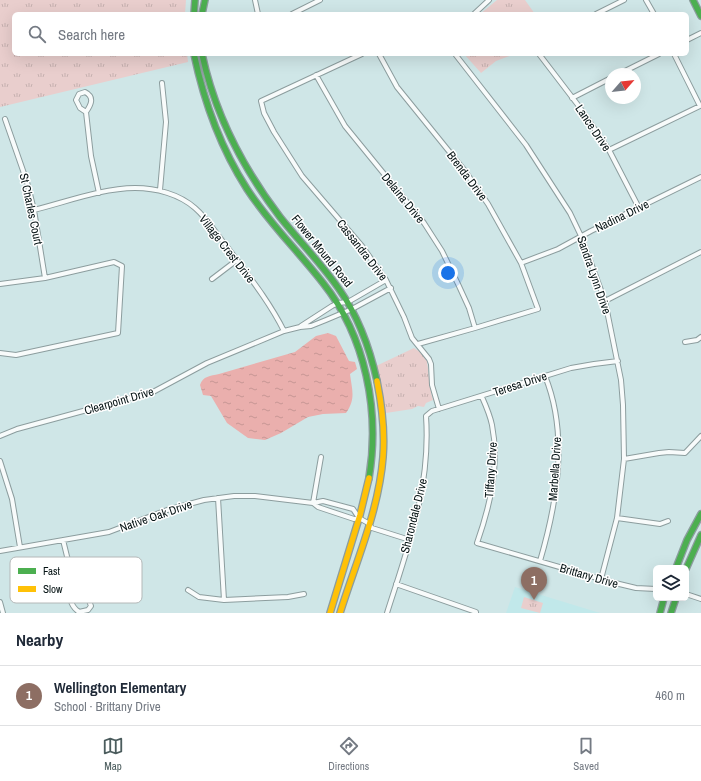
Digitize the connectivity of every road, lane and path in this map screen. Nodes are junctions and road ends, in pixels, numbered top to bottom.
1 (195, 0) edge
2 (205, 0) edge
3 (255, 0) edge
4 (320, 0) edge
5 (489, 0) edge
6 (624, 0) edge
7 (646, 0) edge
8 (693, 0) edge
9 (194, 12) edge
10 (202, 12) edge
11 (258, 12) edge
12 (296, 12) edge
13 (476, 12) edge
14 (600, 12) edge
15 (653, 12) edge
16 (701, 16) edge
17 (701, 32) edge
18 (689, 39) edge
19 (194, 56) edge
20 (202, 56) edge
21 (358, 56) edge
22 (380, 56) edge
23 (457, 56) edge
24 (540, 56) edge
25 (655, 56) edge
26 (675, 56) edge
27 (631, 68) edge
28 (316, 76) junction
29 (605, 81) edge
30 (162, 83) dead end
31 (572, 98) junction
32 (86, 112) junction
33 (5, 119) dead end
34 (609, 150) junction
35 (701, 177) edge
36 (160, 190) junction
37 (99, 193) junction
38 (639, 208) junction
39 (34, 210) junction
40 (581, 236) junction
41 (701, 252) edge
42 (237, 260) junction
43 (521, 263) junction
44 (45, 278) junction
45 (212, 279) dead end
46 (386, 280) junction
47 (0, 284) edge
48 (390, 288) junction
49 (605, 301) junction
50 (348, 302) junction
51 (338, 303) junction
52 (352, 309) junction
53 (343, 313) junction
54 (300, 327) junction
55 (475, 328) junction
56 (284, 331) junction
57 (701, 337) edge
58 (685, 342) dead end
59 (418, 344) junction
60 (0, 354) edge
61 (618, 361) junction
62 (545, 376) junction
63 (482, 396) junction
64 (439, 409) junction
65 (426, 416) joint
66 (0, 436) edge
67 (701, 436) edge
68 (321, 457) dead end
69 (624, 459) junction
70 (0, 461) edge
71 (218, 498) junction
72 (313, 503) junction
73 (701, 514) edge
74 (360, 518) junction
75 (617, 518) junction
76 (668, 521) dead end
77 (368, 523) junction
78 (701, 535) edge
79 (63, 540) junction
80 (410, 540) junction
81 (477, 543) joint
82 (20, 547) junction
83 (0, 551) edge
84 (67, 557) edge
85 (540, 561) junction
86 (677, 565) edge
87 (688, 565) edge
88 (601, 579) junction
89 (396, 584) junction
90 (653, 589) edge
91 (188, 590) dead end
92 (304, 594) dead end
93 (689, 595) edge
94 (701, 599) edge
95 (224, 600) junction
96 (663, 601) edge
97 (675, 601) edge
98 (0, 602) edge
99 (72, 603) edge
100 (90, 603) edge
101 (476, 612) edge
102 (3, 613) edge
103 (330, 613) edge
104 (340, 613) edge
105 (387, 613) edge
106 (660, 613) edge
107 (671, 613) edge

1 - 9 main road
2 - 10 main road
3 - 11 street
4 - 12 street
5 - 13 street
6 - 14 street
7 - 15 street
8 - 16 main road
17 - 18 street
19 - 51 main road, Flower Mound Road
20 - 50 main road, Flower Mound Road
21 - 28 street
22 - 43 street, Brenda Drive
23 - 40 street, Sandra Lynn Drive
24 - 31 street, Lance Drive
25 - 27 street
26 - 34 street
28 - 46 street, Cassandra Drive
28 - 55 street, Delaina Drive
29 - 31 street
30 - 36 street
31 - 34 street, Lance Drive
32 - 32 street
32 - 37 street
33 - 39 street, St Charles Court
34 - 38 street, Lance Drive
35 - 38 street, Nadina Drive
36 - 37 street, Village Crest Drive
36 - 42 street, Village Crest Drive
37 - 39 street, Village Crest Drive
38 - 40 street, Nadina Drive
39 - 44 street, St Charles Court
40 - 43 street, Nadina Drive
40 - 49 street, Sandra Lynn Drive
41 - 49 street
42 - 45 street
42 - 56 street, Village Crest Drive
43 - 55 street, Brenda Drive
44 - 47 street
44 - 60 street
46 - 48 street, Cassandra Drive
46 - 50 street, Clearpoint Drive
48 - 52 street, Clearpoint Drive
48 - 59 street, Cassandra Drive
49 - 61 street, Sandra Lynn Drive
50 - 51 street, Clearpoint Drive
50 - 52 main road, Flower Mound Road
51 - 53 main road, Flower Mound Road
51 - 54 street, Clearpoint Drive
52 - 53 street, Clearpoint Drive
52 - 77 main road, Flower Mound Road
53 - 54 street, Clearpoint Drive
53 - 74 main road, Flower Mound Road
54 - 56 street, Clearpoint Drive
55 - 59 street
56 - 66 street, Clearpoint Drive
57 - 58 street
59 - 64 street, Cassandra Drive
61 - 62 street, Teresa Drive
61 - 69 street, Sandra Lynn Drive
62 - 63 street, Teresa Drive
62 - 85 street, Marbella Drive
63 - 64 street, Teresa Drive
63 - 81 street, Tiffany Drive
64 - 65 street, Teresa Drive
65 - 80 street, Sharondale Drive
67 - 69 street
68 - 72 street
69 - 75 street, Sandra Lynn Drive
70 - 82 street
71 - 72 street, Native Oak Drive
71 - 79 street, Native Oak Drive
71 - 95 street
72 - 74 street, Native Oak Drive
72 - 74 street, Native Oak Drive
73 - 86 main road
74 - 77 street, Native Oak Drive
74 - 103 main road, Flower Mound Road
75 - 76 street
75 - 88 street, Sandra Lynn Drive
77 - 80 street, Native Oak Drive
77 - 104 main road, Flower Mound Road
78 - 87 main road
79 - 82 street, Native Oak Drive
79 - 84 street
80 - 89 street, Sharondale Drive
81 - 85 street, Brittany Drive
82 - 83 street, Native Oak Drive
85 - 88 street, Brittany Drive
88 - 90 street, Brittany Drive
89 - 101 street
89 - 105 street, Sharondale Drive
91 - 95 street
92 - 95 street
93 - 94 street
96 - 106 main road
97 - 107 main road
98 - 102 street
99 - 100 street

